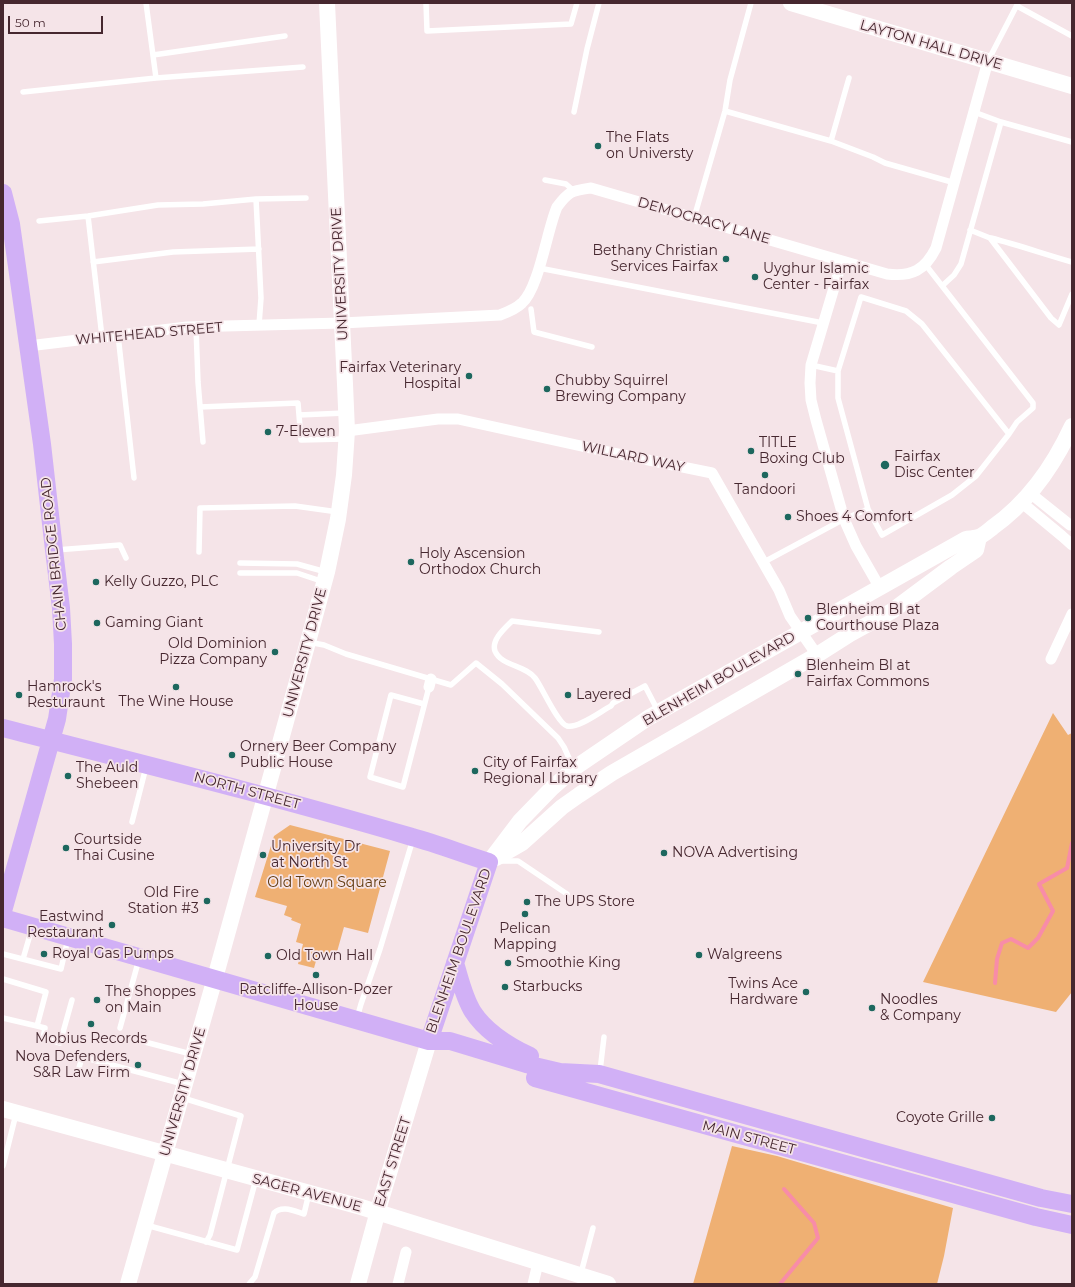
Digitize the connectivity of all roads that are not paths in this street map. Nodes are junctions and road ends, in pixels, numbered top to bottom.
1 (146, 3) edge
2 (327, 3) edge
3 (335, 3) edge
4 (426, 3) edge
5 (577, 3) edge
6 (599, 3) edge
7 (751, 3) edge
8 (791, 3) edge
9 (1018, 5) edge
10 (285, 36) dead end
11 (329, 36) junction
12 (1072, 36) edge
13 (153, 55) junction
14 (988, 61) junction
15 (303, 67) dead end
16 (156, 78) junction
17 (849, 78) dead end
18 (1072, 86) edge
19 (23, 92) dead end
20 (725, 111) junction
21 (574, 112) dead end
22 (974, 112) junction
23 (1001, 122) junction
24 (831, 141) junction
25 (1072, 142) edge
26 (545, 180) dead end
27 (955, 183) junction
28 (574, 190) junction
29 (3, 193) edge
30 (306, 198) dead end
31 (256, 199) junction
32 (88, 216) junction
33 (694, 218) junction
34 (39, 221) dead end
35 (970, 230) junction
36 (990, 238) junction
37 (259, 249) junction
38 (842, 261) junction
39 (93, 262) junction
40 (1072, 262) edge
41 (925, 264) junction
42 (539, 268) junction
43 (942, 286) junction
44 (1072, 294) edge
45 (531, 309) dead end
46 (342, 323) junction
47 (823, 323) junction
48 (259, 325) junction
49 (196, 327) junction
50 (118, 335) junction
51 (102, 337) junction
52 (28, 346) junction
53 (592, 347) dead end
54 (811, 364) junction
55 (838, 371) junction
56 (200, 407) junction
57 (346, 413) junction
58 (299, 415) junction
59 (1072, 426) edge
60 (1009, 434) junction
61 (346, 435) junction
62 (203, 442) dead end
63 (134, 478) dead end
64 (1025, 498) junction
65 (868, 509) junction
66 (339, 512) junction
67 (844, 519) junction
68 (1071, 525) edge
69 (1062, 536) junction
70 (979, 537) junction
71 (1072, 545) edge
72 (54, 550) junction
73 (199, 552) dead end
74 (126, 558) dead end
75 (764, 562) junction
76 (240, 563) dead end
77 (240, 573) dead end
78 (325, 577) junction
79 (880, 588) junction
80 (1072, 614) edge
81 (599, 632) dead end
82 (802, 632) junction
83 (308, 642) junction
84 (817, 655) junction
85 (1051, 659) dead end
86 (430, 683) junction
87 (424, 704) junction
88 (659, 713) junction
89 (3, 728) edge
90 (50, 739) junction
91 (146, 765) junction
92 (574, 769) junction
93 (265, 796) junction
94 (132, 822) dead end
95 (413, 837) junction
96 (489, 862) junction
97 (567, 894) dead end
98 (3, 911) edge
99 (3, 918) edge
100 (33, 927) junction
101 (69, 937) junction
102 (3, 954) edge
103 (140, 957) junction
104 (23, 959) junction
105 (455, 963) junction
106 (216, 978) junction
107 (3, 979) edge
108 (72, 1000) dead end
109 (3, 1018) edge
110 (357, 1020) junction
111 (37, 1026) junction
112 (120, 1028) dead end
113 (604, 1038) dead end
114 (141, 1041) dead end
115 (429, 1041) junction
116 (194, 1055) junction
117 (599, 1074) junction
118 (77, 1075) dead end
119 (183, 1091) junction
120 (10, 1111) edge
121 (165, 1154) junction
122 (3, 1166) edge
123 (227, 1171) junction
124 (256, 1179) junction
125 (309, 1193) junction
126 (1072, 1204) edge
127 (378, 1212) junction
128 (145, 1225) junction
129 (1072, 1225) edge
130 (593, 1228) dead end
131 (206, 1242) junction
132 (406, 1252) dead end
133 (538, 1263) junction
134 (580, 1276) junction
135 (128, 1284) edge
136 (249, 1284) edge
137 (358, 1284) edge
138 (398, 1284) edge
139 (533, 1284) edge
140 (608, 1284) edge

1 - 13 lane
2 - 11 street, UNIVERSITY DRIVE
3 - 11 street
4 - 5 lane
6 - 21 lane
7 - 20 lane
8 - 14 street, LAYTON HALL DRIVE
9 - 12 lane
9 - 14 lane
10 - 13 lane
11 - 46 street, UNIVERSITY DRIVE
13 - 16 lane
14 - 18 street, LAYTON HALL DRIVE
14 - 22 street, DEMOCRACY LANE
15 - 16 lane
16 - 19 lane
17 - 24 lane
20 - 24 lane
20 - 33 lane
22 - 23 lane
22 - 27 street, DEMOCRACY LANE
23 - 25 lane
23 - 35 lane
24 - 27 lane
26 - 28 lane
27 - 41 street, DEMOCRACY LANE
28 - 33 street, DEMOCRACY LANE
28 - 42 street
29 - 52 main road, CHAIN BRIDGE ROAD
30 - 31 lane
31 - 32 lane
31 - 37 lane
32 - 34 lane
32 - 39 lane
33 - 38 street, DEMOCRACY LANE
35 - 36 lane
35 - 43 lane
36 - 40 lane
36 - 44 lane
37 - 39 lane
37 - 48 lane
38 - 41 street, DEMOCRACY LANE
38 - 47 street
39 - 51 lane
41 - 43 lane
42 - 46 street
42 - 47 lane
43 - 60 lane
45 - 53 lane
46 - 48 street, WHITEHEAD STREET
46 - 57 street, UNIVERSITY DRIVE
47 - 54 street
48 - 49 street, WHITEHEAD STREET
49 - 50 street, WHITEHEAD STREET
49 - 56 lane
50 - 51 street, WHITEHEAD STREET
50 - 63 lane
51 - 52 street, WHITEHEAD STREET
52 - 72 main road, CHAIN BRIDGE ROAD
54 - 55 lane
54 - 67 street
55 - 60 lane
55 - 65 lane
56 - 58 lane
56 - 62 lane
57 - 58 lane
57 - 61 street, UNIVERSITY DRIVE
58 - 61 lane
59 - 64 street, BLENHEIM BOULEVARD
60 - 65 lane
61 - 66 street, UNIVERSITY DRIVE
61 - 75 street, WILLARD WAY
64 - 68 street
64 - 69 street
64 - 70 street, BLENHEIM BOULEVARD
65 - 67 lane
66 - 73 lane
66 - 78 street, UNIVERSITY DRIVE
67 - 75 lane
67 - 79 street
68 - 69 street
69 - 71 street
70 - 79 street, BLENHEIM BOULEVARD
70 - 84 street, BLENHEIM BOULEVARD
72 - 74 lane
72 - 90 main road, CHAIN BRIDGE ROAD
75 - 82 street, WILLARD WAY
76 - 78 lane
77 - 78 lane
78 - 83 street, UNIVERSITY DRIVE
79 - 82 street, BLENHEIM BOULEVARD
80 - 85 street
81 - 88 lane
82 - 84 street, WILLARD WAY
82 - 88 street, BLENHEIM BOULEVARD
83 - 86 lane
83 - 93 street, UNIVERSITY DRIVE
84 - 96 street, BLENHEIM BOULEVARD
86 - 87 lane
86 - 92 lane
87 - 87 lane
88 - 92 street, BLENHEIM BOULEVARD
89 - 90 main road, NORTH STREET
90 - 91 main road, NORTH STREET
90 - 98 main road, CHAIN BRIDGE ROAD
91 - 93 main road, NORTH STREET
91 - 94 lane
92 - 96 street, BLENHEIM BOULEVARD
93 - 95 main road, NORTH STREET
93 - 106 street, UNIVERSITY DRIVE
95 - 96 main road, NORTH STREET
95 - 110 lane
96 - 97 lane
96 - 105 main road, BLENHEIM BOULEVARD
99 - 100 main road, MAIN STREET
100 - 101 main road, MAIN STREET
100 - 104 lane
101 - 103 main road, MAIN STREET
101 - 104 lane
102 - 104 lane
103 - 106 main road, MAIN STREET
103 - 112 lane
105 - 115 main road, BLENHEIM BOULEVARD
105 - 117 main road
106 - 110 main road, MAIN STREET
106 - 116 street, UNIVERSITY DRIVE
107 - 111 lane
108 - 111 lane
109 - 111 lane
110 - 115 main road, MAIN STREET
113 - 117 lane
114 - 116 lane
115 - 117 main road, MAIN STREET
115 - 127 street, EAST STREET
115 - 129 main road, MAIN STREET
116 - 119 street, UNIVERSITY DRIVE
117 - 126 main road, MAIN STREET
118 - 119 lane
119 - 121 street, UNIVERSITY DRIVE
119 - 123 lane
120 - 121 street, SAGER AVENUE
120 - 122 lane
121 - 123 street, SAGER AVENUE
121 - 128 street, UNIVERSITY DRIVE
123 - 124 street, SAGER AVENUE
123 - 131 lane
124 - 125 street, SAGER AVENUE
124 - 131 lane
125 - 127 street, SAGER AVENUE
125 - 136 lane
127 - 133 street, SAGER AVENUE
127 - 137 street, EAST STREET
128 - 131 lane
128 - 135 street, UNIVERSITY DRIVE
130 - 134 lane
132 - 138 street
133 - 134 street, SAGER AVENUE
133 - 139 street
134 - 140 street, SAGER AVENUE

